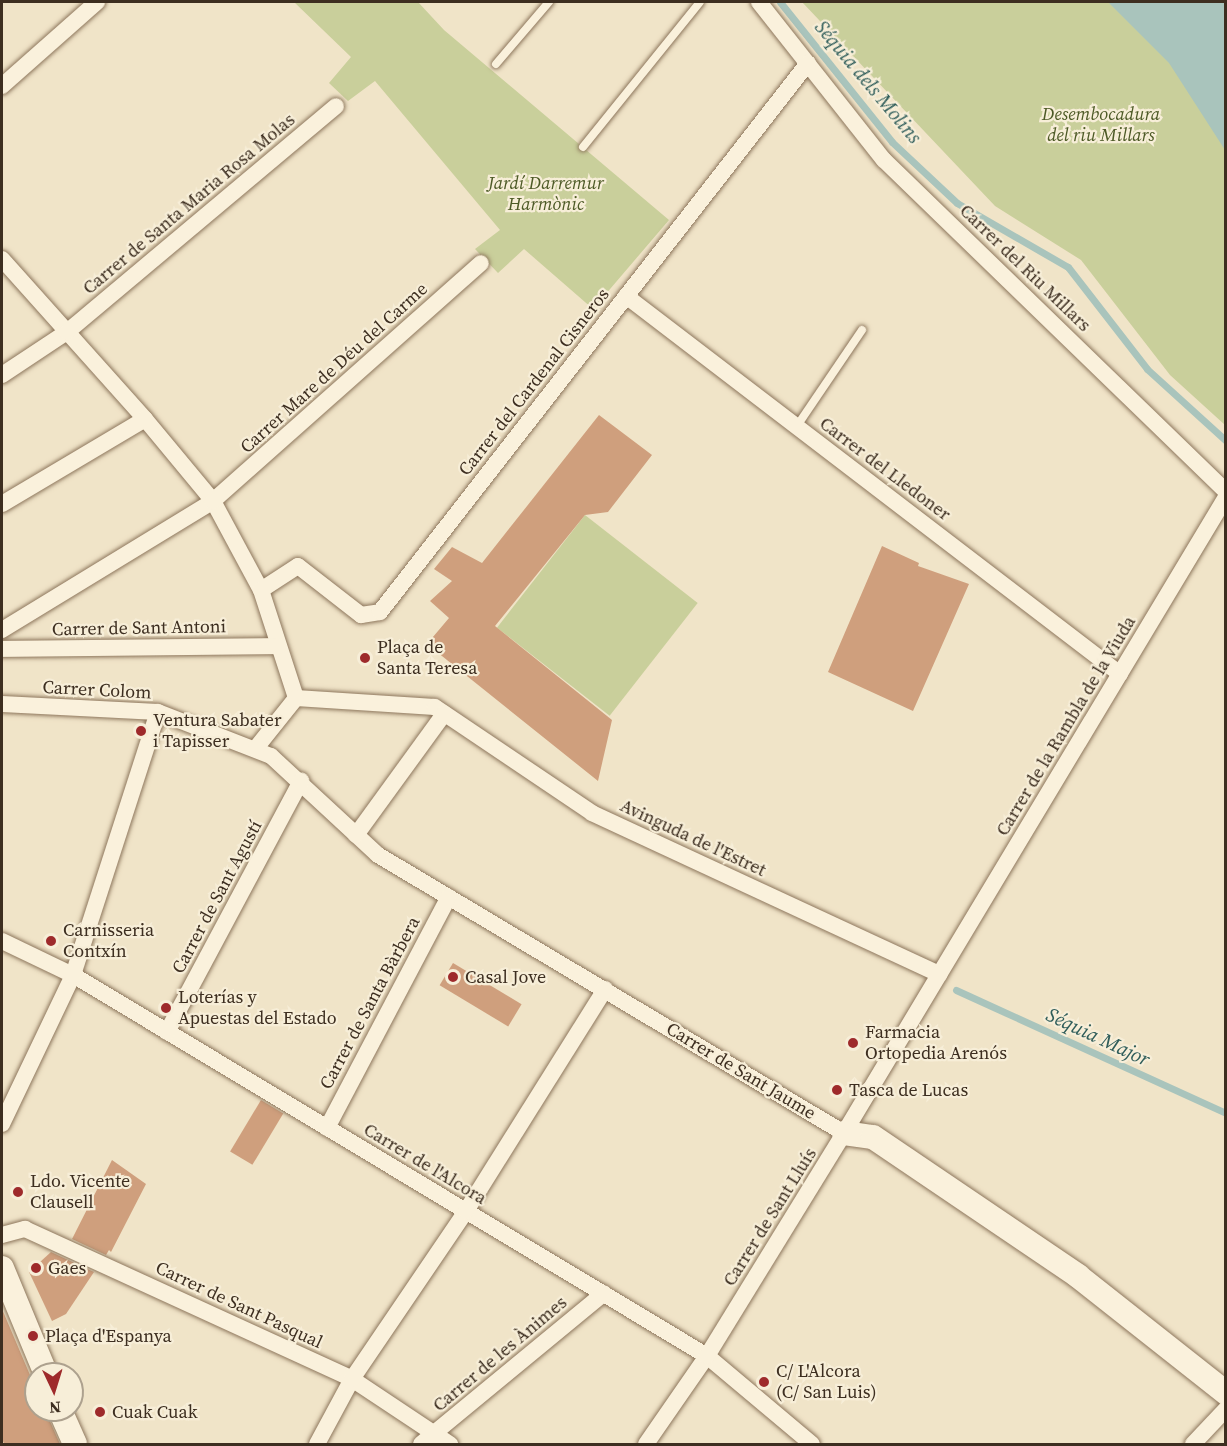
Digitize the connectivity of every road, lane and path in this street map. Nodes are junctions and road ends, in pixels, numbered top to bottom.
1 (97, 2) edge
2 (549, 2) edge
3 (700, 2) edge
4 (759, 2) edge
5 (808, 63) junction
6 (496, 64) dead end
7 (2, 86) edge
8 (336, 106) dead end
9 (583, 147) dead end
10 (2, 259) edge
11 (481, 263) dead end
12 (626, 296) junction
13 (862, 330) dead end
14 (67, 332) junction
15 (2, 375) edge
16 (145, 419) junction
17 (797, 426) junction
18 (1226, 492) edge
19 (1226, 497) edge
20 (213, 501) junction
21 (2, 504) edge
22 (261, 590) junction
23 (2, 630) edge
24 (278, 646) junction
25 (2, 650) edge
26 (1120, 674) junction
27 (296, 698) junction
28 (2, 704) edge
29 (158, 712) junction
30 (444, 714) junction
31 (256, 748) junction
32 (301, 781) junction
33 (356, 835) junction
34 (448, 897) junction
35 (2, 941) edge
36 (939, 974) junction
37 (73, 975) junction
38 (606, 988) junction
39 (167, 1032) junction
40 (2, 1124) edge
41 (327, 1128) junction
42 (844, 1133) junction
43 (466, 1211) junction
44 (2, 1235) edge
45 (2, 1268) edge
46 (604, 1293) junction
47 (707, 1356) junction
48 (41, 1362) edge
49 (352, 1378) junction
50 (1226, 1393) edge
51 (1226, 1409) edge
52 (65, 1422) edge
53 (435, 1434) junction
54 (75, 1444) edge
55 (317, 1444) edge
56 (421, 1444) edge
57 (450, 1444) edge
58 (646, 1444) edge
59 (812, 1444) edge
60 (1193, 1444) edge

1 - 7 street
2 - 6 lane
3 - 9 lane
4 - 5 street, Carrer del Riu Millars
5 - 12 street, Carrer del Cardenal Cisneros
5 - 18 street, Carrer del Riu Millars
8 - 14 street, Carrer de Santa Maria Rosa Molas
10 - 14 street
11 - 20 street, Carrer Mare de Déu del Carme
12 - 17 street, Carrer del Lledoner
12 - 22 street, Carrer del Cardenal Cisneros
13 - 17 lane
14 - 15 street, Carrer de Santa Maria Rosa Molas
14 - 16 street
16 - 20 street
16 - 21 street
17 - 26 street, Carrer del Lledoner
19 - 26 street, Carrer de la Rambla de la Viuda
20 - 22 street
20 - 23 street, Carrer Mare de Déu del Carme
22 - 24 street
24 - 25 street, Carrer de Sant Antoni
24 - 27 street
26 - 36 street, Carrer de la Rambla de la Viuda
27 - 30 street
27 - 31 street
28 - 29 street, Carrer Colom
29 - 31 street, Carrer Colom
29 - 37 street
30 - 33 street
30 - 36 street, Avinguda de l'Estret
31 - 32 street, Carrer de Sant Jaume
32 - 33 street, Carrer de Sant Jaume
32 - 39 street, Carrer de Sant Agustí
33 - 34 street, Carrer de Sant Jaume
34 - 38 street, Carrer de Sant Jaume
34 - 41 street, Carrer de Santa Bàrbera
35 - 37 street, Carrer de l'Alcora
36 - 42 street, Carrer de Sant Lluís
37 - 39 street, Carrer de l'Alcora
37 - 40 street
38 - 42 street, Carrer de Sant Jaume
38 - 43 street
39 - 41 street, Carrer de l'Alcora
41 - 43 street, Carrer de l'Alcora
42 - 47 street, Carrer de Sant Lluís
42 - 50 street, Carrer de Sant Jaume
43 - 46 street, Carrer de l'Alcora
43 - 49 street
44 - 49 street, Carrer de Sant Pasqual
45 - 48 street
46 - 47 street, Carrer de l'Alcora
46 - 53 street, Carrer de les Ànimes
47 - 58 street, Carrer de Sant Lluís
47 - 59 street, Carrer de l'Alcora
49 - 53 street, Carrer de Sant Pasqual
49 - 55 street
51 - 60 street
52 - 54 street
53 - 56 street, Carrer de les Ànimes
53 - 57 street, Carrer de Sant Pasqual

